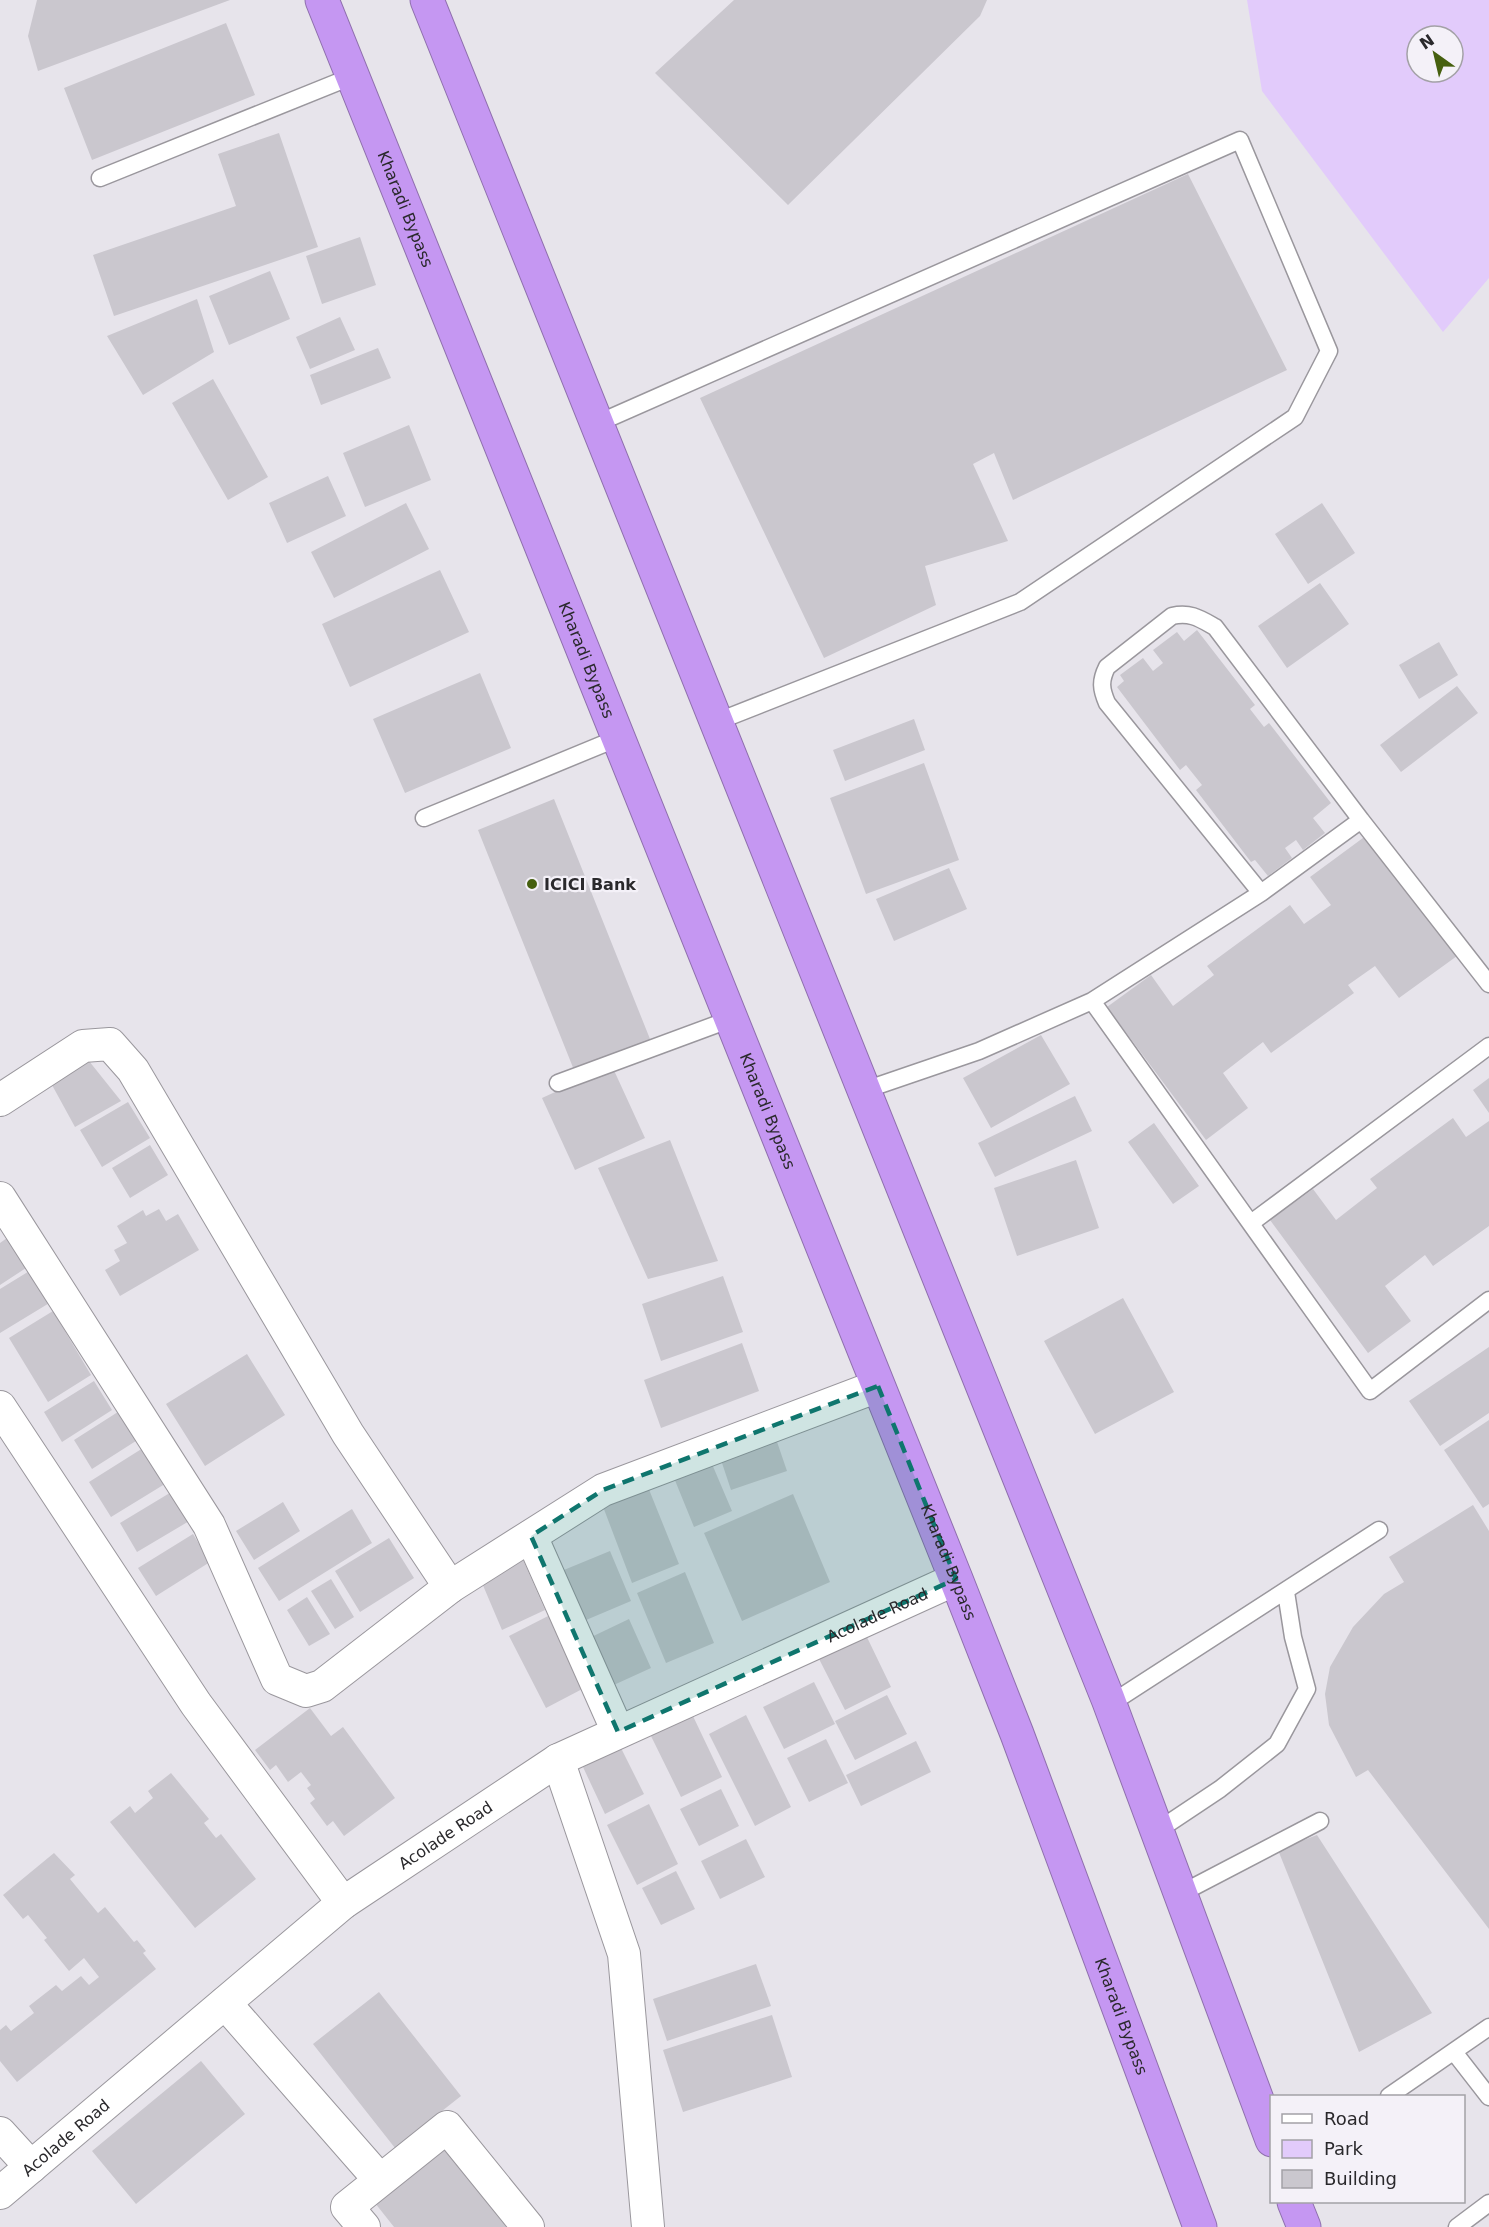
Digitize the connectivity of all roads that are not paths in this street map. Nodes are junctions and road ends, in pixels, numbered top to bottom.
1 (322, 0) edge
2 (427, 0) edge
3 (353, 76) junction
4 (100, 178) dead end
5 (596, 424) junction
6 (717, 722) junction
7 (618, 738) junction
8 (424, 818) dead end
9 (1361, 820) junction
10 (1261, 893) junction
11 (1489, 984) edge
12 (1092, 1001) junction
13 (731, 1019) junction
14 (1489, 1046) edge
15 (558, 1083) dead end
16 (865, 1090) junction
17 (0, 1100) edge
18 (0, 1198) edge
19 (1251, 1223) junction
20 (1489, 1300) edge
21 (878, 1386) junction
22 (0, 1407) edge
23 (1379, 1530) dead end
24 (531, 1536) junction
25 (956, 1579) junction
26 (450, 1587) junction
27 (1286, 1592) junction
28 (1110, 1704) junction
29 (618, 1732) junction
30 (558, 1760) junction
31 (1320, 1821) dead end
32 (1157, 1831) junction
33 (1180, 1894) junction
34 (343, 1904) junction
35 (225, 2004) junction
36 (1489, 2027) edge
37 (1454, 2052) junction
38 (1392, 2095) edge
39 (1489, 2097) edge
40 (0, 2133) edge
41 (1270, 2135) edge
42 (31, 2167) junction
43 (379, 2179) junction
44 (0, 2193) edge
45 (1294, 2203) edge
46 (1489, 2203) edge
47 (364, 2227) edge
48 (528, 2227) edge
49 (648, 2227) edge
50 (1200, 2227) edge
51 (1304, 2227) edge
52 (1456, 2227) edge

1 - 3 highway, Kharadi Bypass
2 - 5 highway
3 - 4 lane
3 - 7 highway, Kharadi Bypass
5 - 6 highway
5 - 6 lane
6 - 16 highway
7 - 8 lane
7 - 13 highway, Kharadi Bypass
9 - 10 lane
9 - 10 lane
9 - 11 lane
10 - 12 lane
12 - 16 lane
12 - 19 lane
13 - 15 lane
13 - 21 highway, Kharadi Bypass
14 - 19 lane
16 - 28 highway
17 - 26 street
18 - 26 street
19 - 20 lane
21 - 24 street
21 - 25 highway, Kharadi Bypass
22 - 34 street
23 - 27 lane
24 - 26 street
24 - 29 street
25 - 29 street, Acolade Road
25 - 50 highway, Kharadi Bypass
27 - 28 lane
27 - 32 lane
28 - 32 highway
29 - 30 street, Acolade Road
30 - 34 street, Acolade Road
30 - 49 street
31 - 33 lane
32 - 33 highway
33 - 41 highway
34 - 35 street, Acolade Road
35 - 42 street, Acolade Road
35 - 43 street
36 - 37 lane
37 - 38 lane
37 - 39 lane
40 - 42 street
42 - 44 street, Acolade Road
43 - 47 street
43 - 48 street
45 - 51 highway
46 - 52 lane

